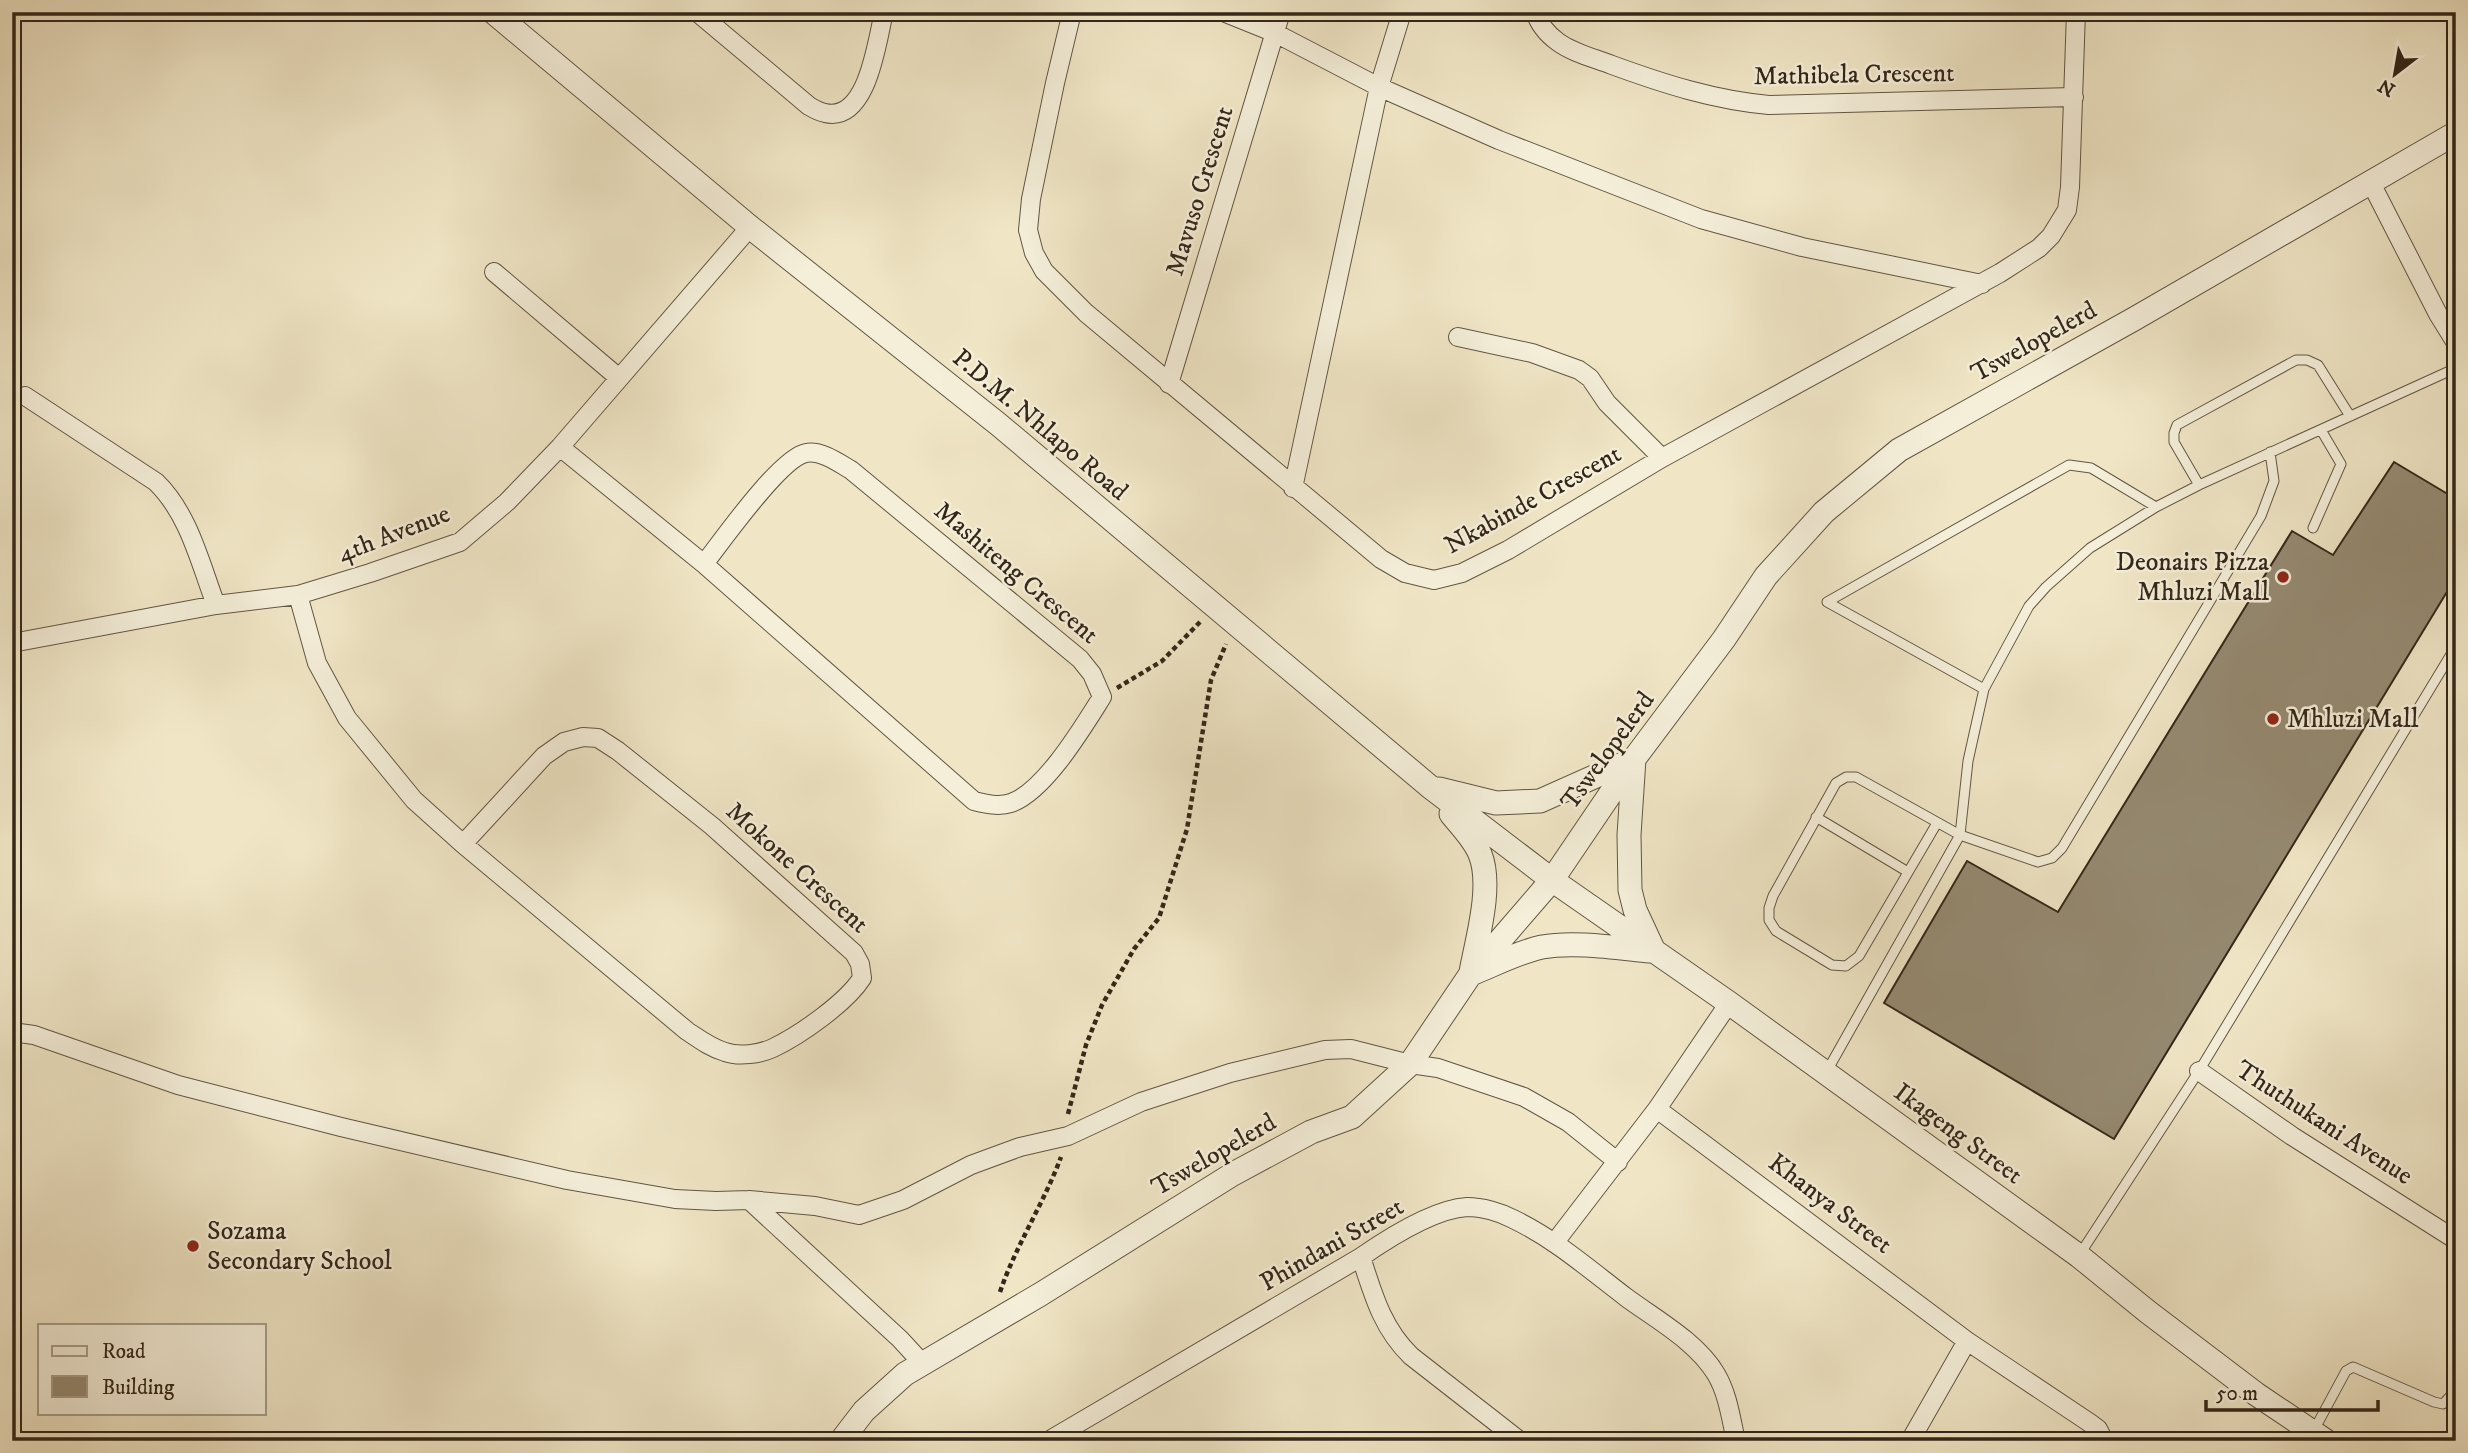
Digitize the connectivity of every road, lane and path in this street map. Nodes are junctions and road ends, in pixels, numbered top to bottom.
1 (494, 12) edge
2 (697, 12) edge
3 (884, 12) edge
4 (1072, 12) edge
5 (1223, 12) edge
6 (1281, 12) edge
7 (1402, 12) edge
8 (1535, 12) edge
9 (2076, 12) edge
10 (1275, 33) junction
11 (1379, 87) junction
12 (2074, 97) junction
13 (2456, 133) edge
14 (2371, 183) junction
15 (750, 227) junction
16 (494, 272) dead end
17 (1982, 284) junction
18 (1458, 337) dead end
19 (2456, 343) edge
20 (2456, 368) edge
21 (619, 378) junction
22 (1169, 384) junction
23 (25, 396) dead end
24 (2350, 416) junction
25 (2321, 430) junction
26 (560, 447) junction
27 (2270, 452) junction
28 (1662, 458) junction
29 (2199, 485) junction
30 (1293, 488) junction
31 (2156, 507) junction
32 (2313, 528) dead end
33 (704, 564) junction
34 (298, 595) junction
35 (216, 606) junction
36 (1215, 608) junction
37 (1234, 624) junction
38 (12, 643) edge
39 (2456, 646) edge
40 (1984, 689) junction
41 (1102, 697) junction
42 (1634, 759) junction
43 (1429, 786) junction
44 (1816, 817) junction
45 (1937, 823) junction
46 (1960, 835) junction
47 (463, 844) junction
48 (1908, 872) junction
49 (1552, 880) junction
50 (1654, 952) junction
51 (1470, 975) junction
52 (1729, 1003) junction
53 (12, 1032) edge
54 (1410, 1064) junction
55 (2199, 1071) junction
56 (1827, 1073) junction
57 (1657, 1109) junction
58 (1068, 1136) junction
59 (1618, 1162) junction
60 (749, 1200) junction
61 (2456, 1240) edge
62 (1555, 1242) junction
63 (2079, 1256) junction
64 (1361, 1257) junction
65 (997, 1321) junction
66 (1967, 1341) junction
67 (923, 1364) junction
68 (2456, 1390) edge
69 (2320, 1436) edge
70 (841, 1441) edge
71 (1048, 1441) edge
72 (1520, 1441) edge
73 (1737, 1441) edge
74 (1910, 1441) edge
75 (2104, 1441) edge

1 - 15 street, P.D.M. Nhlapo Road
2 - 3 street
4 - 22 street, Nkabinde Crescent
5 - 10 street
6 - 10 street, Mavuso Crescent
7 - 11 street
8 - 12 street, Mathibela Crescent
9 - 12 street, Nkabinde Crescent
10 - 11 street
10 - 22 street, Mavuso Crescent
11 - 17 street
11 - 30 street
12 - 17 street, Nkabinde Crescent
13 - 14 street, Tswelopelerd
14 - 19 street
14 - 42 street, Tswelopelerd
15 - 21 street, 4th Avenue
15 - 36 street, P.D.M. Nhlapo Road
16 - 21 street
17 - 28 street, Nkabinde Crescent
18 - 28 street
20 - 24 lane
21 - 26 street, 4th Avenue
22 - 30 street, Nkabinde Crescent
23 - 35 street
24 - 25 lane
24 - 29 lane
25 - 27 lane
25 - 32 lane
26 - 33 street
26 - 34 street, 4th Avenue
27 - 29 lane
27 - 46 lane
28 - 30 street, Nkabinde Crescent
29 - 31 lane
31 - 40 lane
31 - 40 lane
33 - 41 street
33 - 41 street, Mashiteng Crescent
34 - 35 street, 4th Avenue
34 - 47 street, Mokone Crescent
35 - 38 street, 4th Avenue
36 - 37 street, P.D.M. Nhlapo Road
36 - 41 path
37 - 43 street, P.D.M. Nhlapo Road
37 - 58 path
39 - 55 lane
40 - 46 lane
42 - 43 street
42 - 49 street, Tswelopelerd
42 - 50 street
43 - 49 street, P.D.M. Nhlapo Road
43 - 51 street
44 - 45 lane
44 - 48 lane
44 - 48 lane
45 - 46 lane
45 - 48 lane
46 - 56 lane
47 - 47 street, Mokone Crescent
49 - 50 street, Ikageng Street
49 - 51 street, Tswelopelerd
50 - 51 street
50 - 52 street, Ikageng Street
51 - 54 street, Tswelopelerd
52 - 56 street, Ikageng Street
52 - 57 street
53 - 60 street
54 - 58 street
54 - 59 street
54 - 65 street, Tswelopelerd
55 - 61 street, Thuthukani Avenue
55 - 63 lane
56 - 63 street, Ikageng Street
57 - 59 street
57 - 66 street, Khanya Street
58 - 60 street
58 - 65 path
59 - 62 street
60 - 67 street
62 - 64 street, Phindani Street
62 - 73 street, Phindani Street
63 - 69 street, Ikageng Street
64 - 71 street, Phindani Street
64 - 72 street
65 - 67 street, Tswelopelerd
66 - 74 street
66 - 75 street, Khanya Street
67 - 70 street, Tswelopelerd
68 - 69 lane

